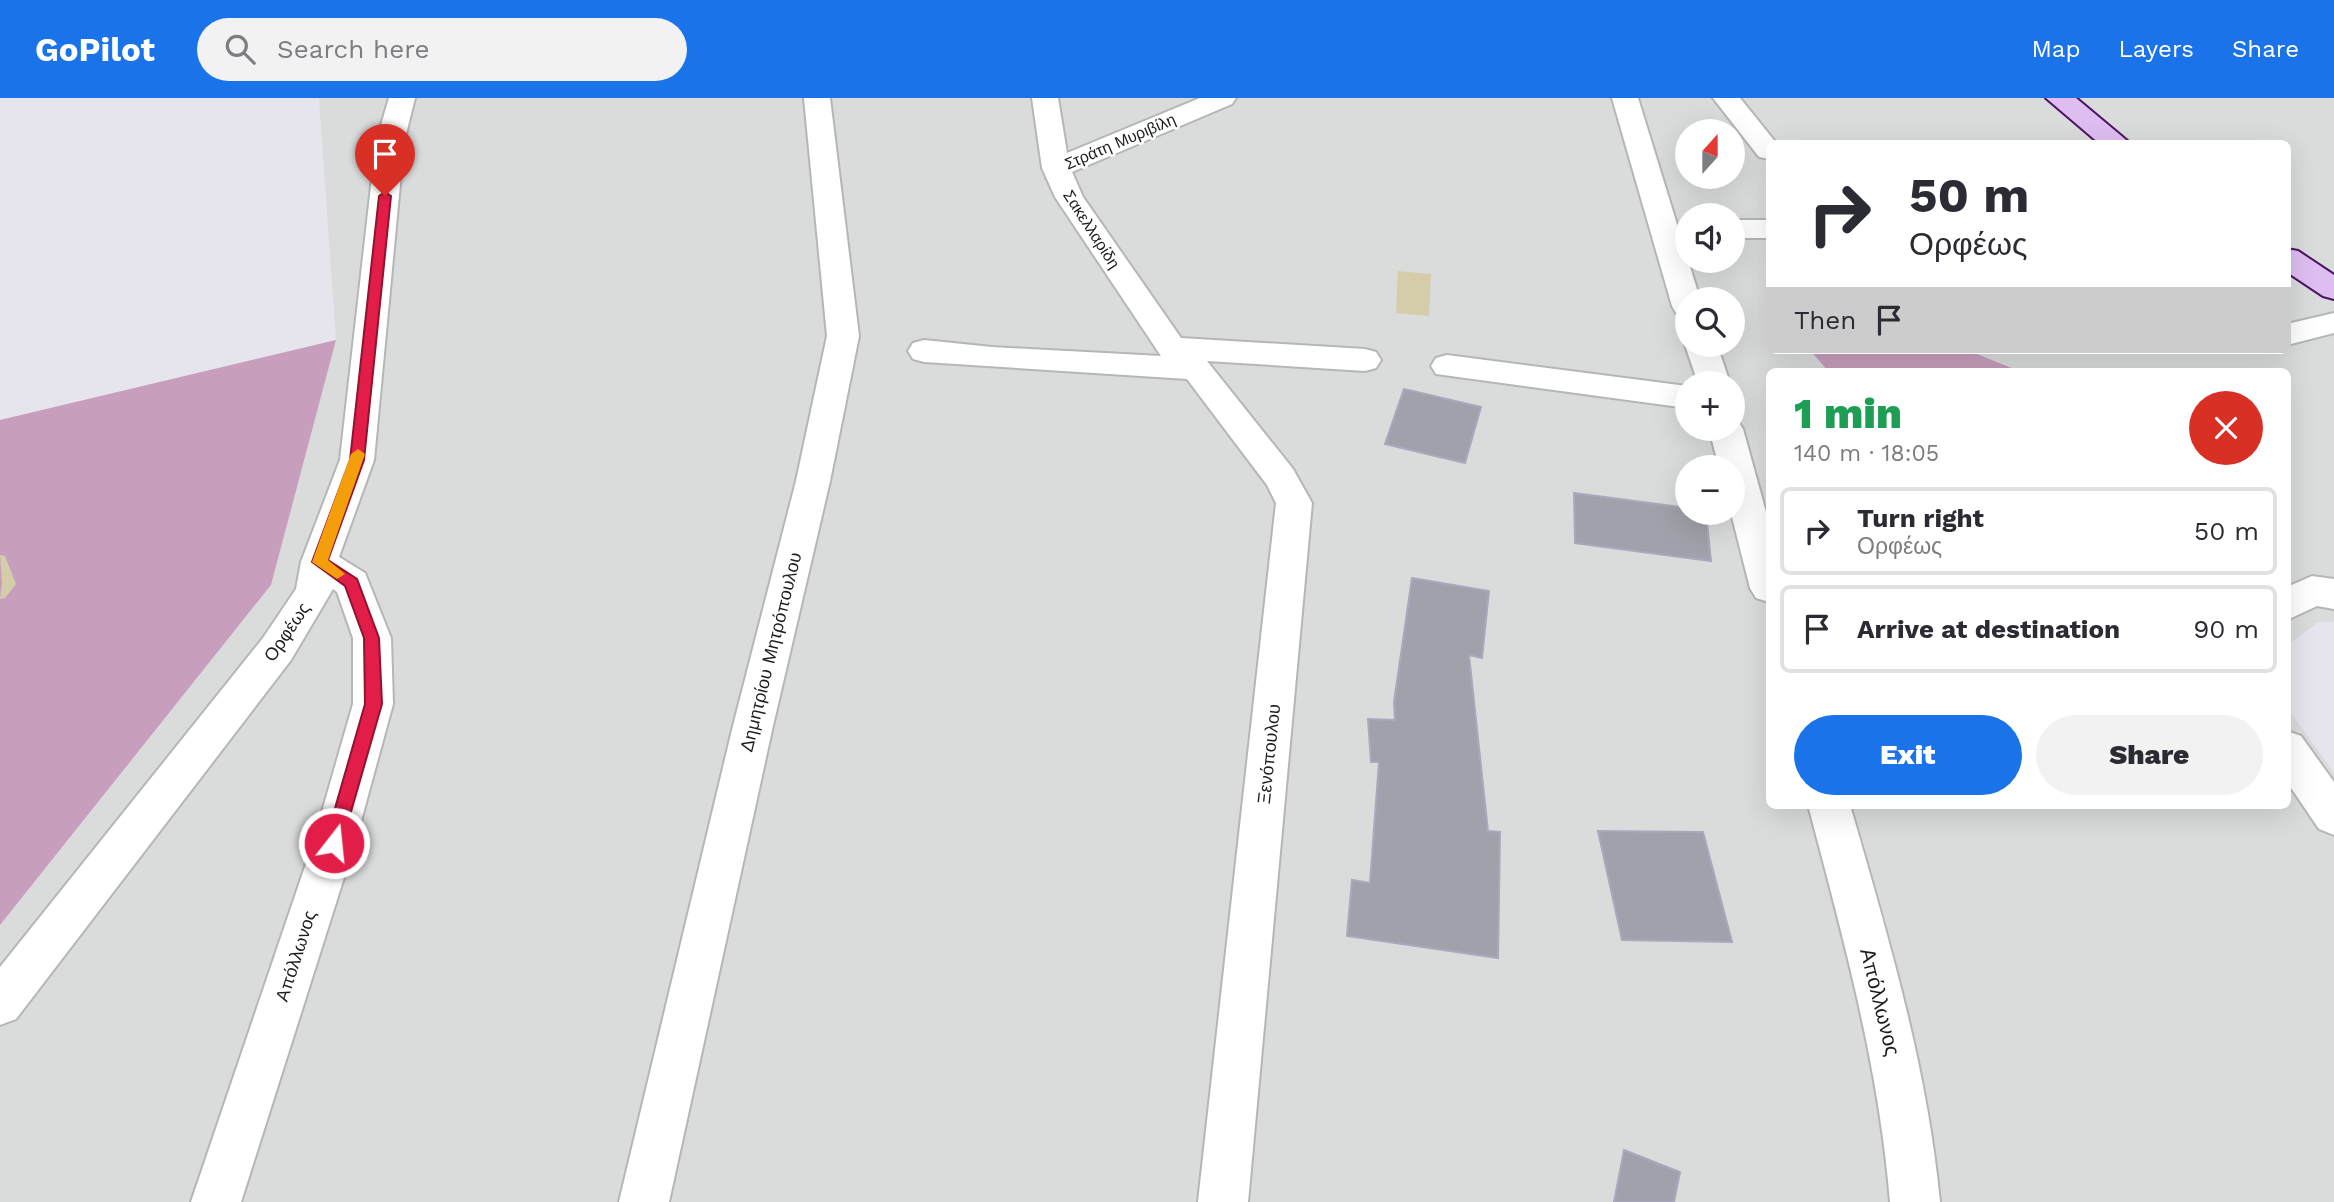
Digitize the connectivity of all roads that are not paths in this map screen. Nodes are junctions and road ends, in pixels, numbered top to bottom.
1 (402, 98) edge
2 (817, 98) edge
3 (1045, 98) edge
4 (1223, 98) edge
5 (1625, 98) edge
6 (1726, 98) edge
7 (2059, 98) edge
8 (2113, 140) edge
9 (1766, 146) edge
10 (1056, 168) junction
11 (1745, 229) edge
12 (1766, 229) edge
13 (2291, 261) edge
14 (1684, 278) edge
15 (2334, 289) edge
16 (2334, 323) edge
17 (2291, 334) edge
18 (924, 351) dead end
19 (1184, 358) junction
20 (1365, 360) dead end
21 (1447, 366) dead end
22 (1675, 395) edge
23 (1729, 441) edge
24 (319, 562) junction
25 (1766, 577) edge
26 (2334, 594) edge
27 (2291, 603) edge
28 (2291, 754) edge
29 (1830, 809) edge
30 (2334, 816) edge
31 (0, 1003) edge
32 (216, 1202) edge
33 (644, 1202) edge
34 (1223, 1202) edge
35 (1915, 1202) edge

1 - 24 street, Ορφέως
2 - 33 street, Δημητρίου Μητρόπουλου
3 - 10 street, Σακελλαρίδη
4 - 10 street, Στράτη Μυριβίλη
5 - 14 street
6 - 9 street
7 - 8 street
10 - 19 street, Σακελλαρίδη
11 - 12 street
13 - 15 street
16 - 17 street
18 - 19 street
19 - 20 street
19 - 34 street, Ξενόπουλου
21 - 22 street
23 - 25 street
24 - 31 street, Ορφέως
24 - 32 street, Απόλλωνος
26 - 27 street
28 - 30 street
29 - 35 street, Απόλλωνος

